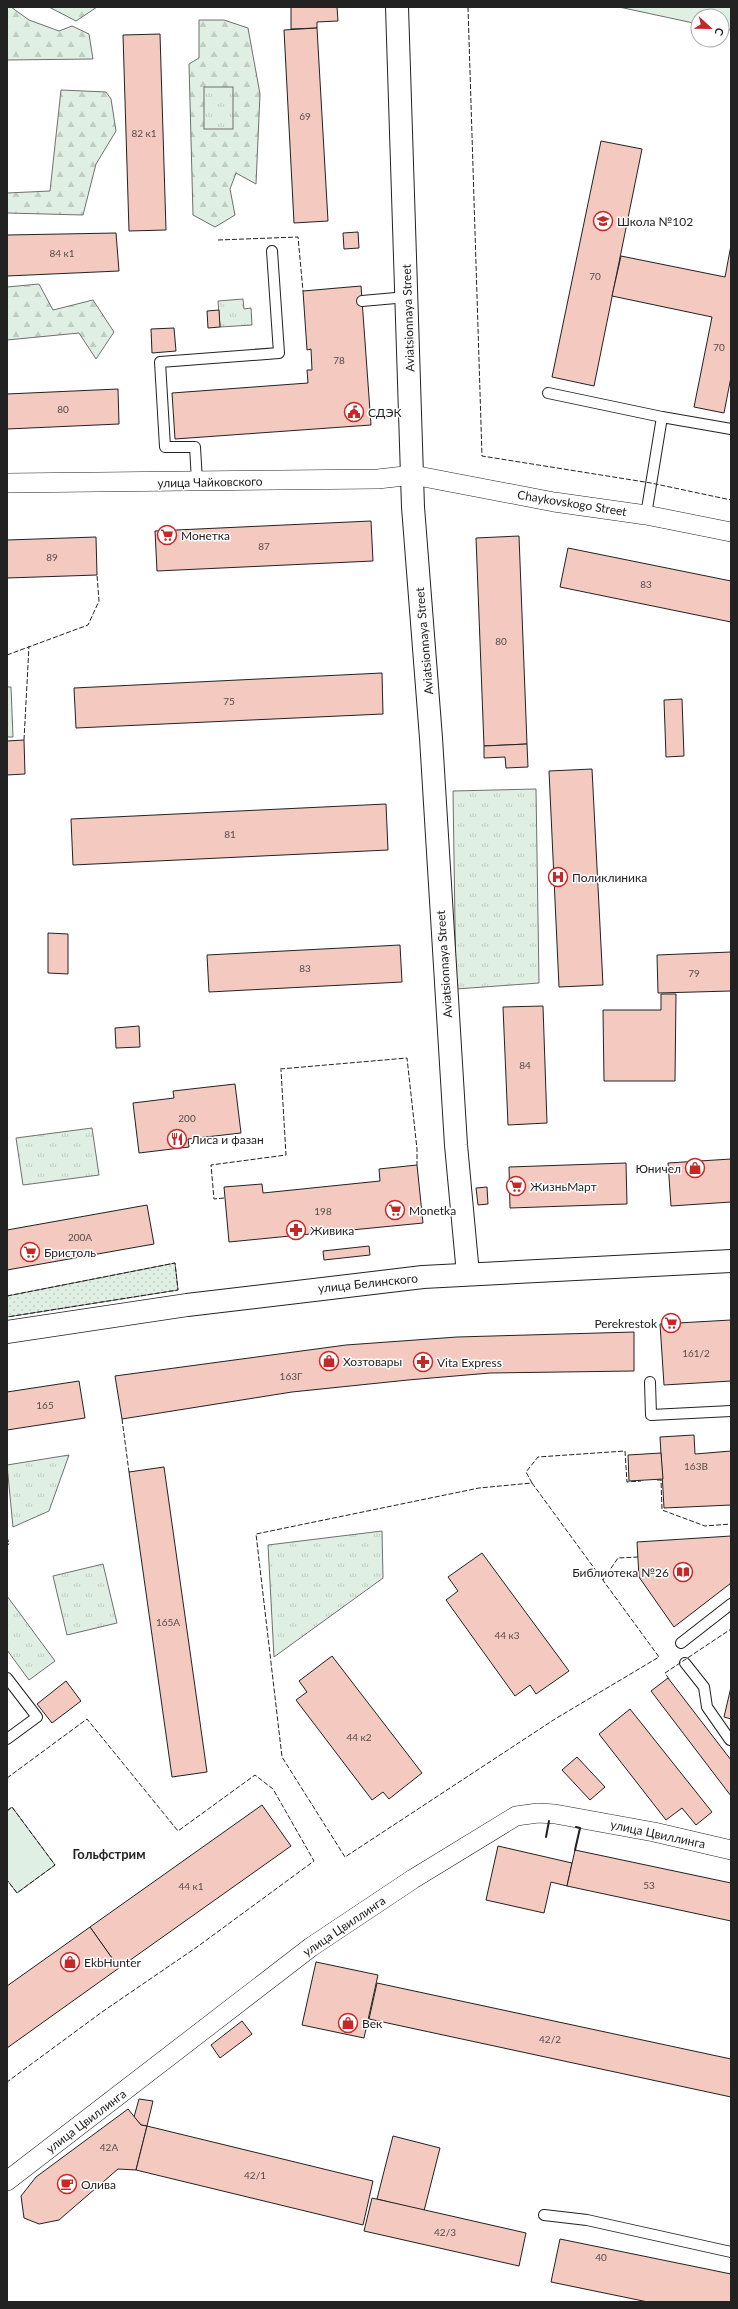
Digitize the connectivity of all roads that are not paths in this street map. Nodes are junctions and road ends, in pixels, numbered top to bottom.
1 (397, 7) edge
2 (272, 251) dead end
3 (407, 297) junction
4 (362, 301) dead end
5 (548, 393) dead end
6 (662, 417) junction
7 (731, 429) edge
8 (413, 475) junction
9 (197, 481) junction
10 (7, 483) edge
11 (646, 514) junction
12 (731, 532) edge
13 (731, 1261) edge
14 (468, 1274) junction
15 (7, 1332) edge
16 (650, 1382) dead end
17 (731, 1411) edge
18 (731, 1604) edge
19 (681, 1643) dead end
20 (685, 1663) dead end
21 (7, 1678) edge
22 (7, 1739) edge
23 (730, 1740) edge
24 (731, 1850) edge
25 (7, 2181) edge
26 (544, 2215) dead end
27 (731, 2252) edge

1 - 3 street, Aviatsionnaya Street
2 - 9 lane
3 - 4 lane
3 - 8 street, Aviatsionnaya Street
5 - 6 lane
6 - 7 lane
6 - 11 lane
8 - 9 street, улица Чайковского
8 - 11 street, Chaykovskogo Street
8 - 14 street, Aviatsionnaya Street
9 - 10 street, улица Чайковского
11 - 12 street, Chaykovskogo Street
13 - 14 street, улица Белинского
14 - 15 street, улица Белинского
16 - 17 lane
18 - 19 lane
20 - 23 lane
21 - 22 lane
24 - 25 street, улица Цвиллинга
26 - 27 lane

